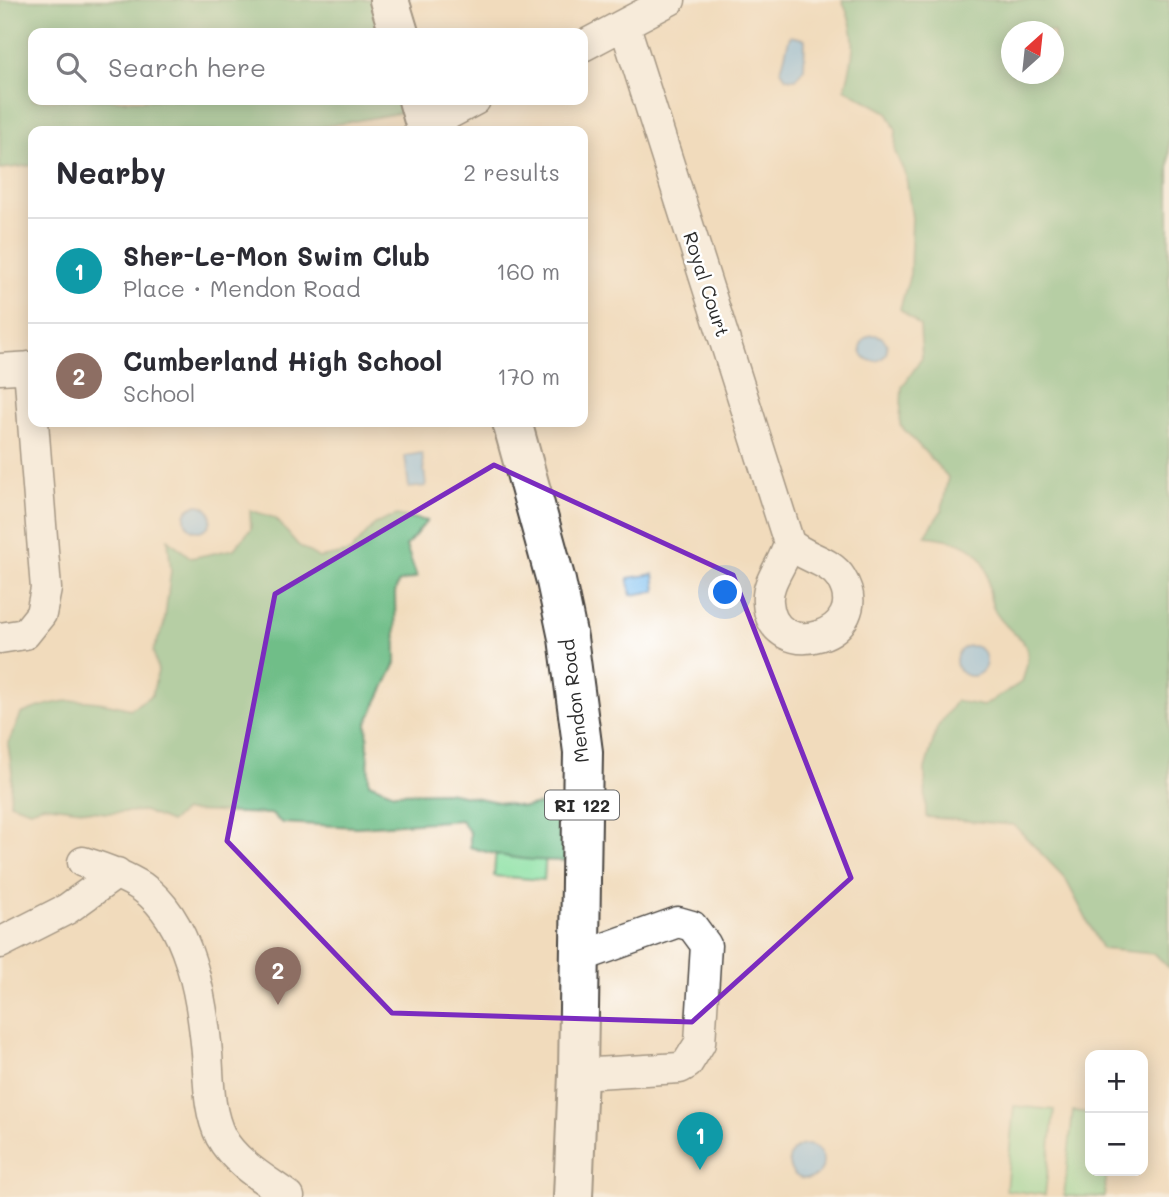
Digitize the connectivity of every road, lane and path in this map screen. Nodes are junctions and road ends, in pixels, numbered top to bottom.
1 (389, 0) edge
2 (670, 0) edge
3 (625, 26) junction
4 (397, 28) edge
5 (588, 44) edge
6 (462, 105) edge
7 (424, 119) edge
8 (21, 368) edge
9 (28, 399) edge
10 (33, 427) edge
11 (513, 427) edge
12 (789, 543) dead end
13 (0, 638) edge
14 (83, 862) dead end
15 (117, 873) junction
16 (0, 943) edge
17 (580, 957) junction
18 (578, 1074) junction
19 (289, 1197) edge
20 (573, 1197) edge

1 - 4 main road
2 - 3 street
3 - 5 street
3 - 12 street, Royal Court
6 - 7 street
8 - 9 street
10 - 13 street
11 - 17 main road, Mendon Road / RI 122
14 - 15 street
15 - 16 street
15 - 19 street
17 - 18 main road, Mendon Road / RI 122
17 - 18 street
18 - 20 main road, Mendon Road / RI 122

